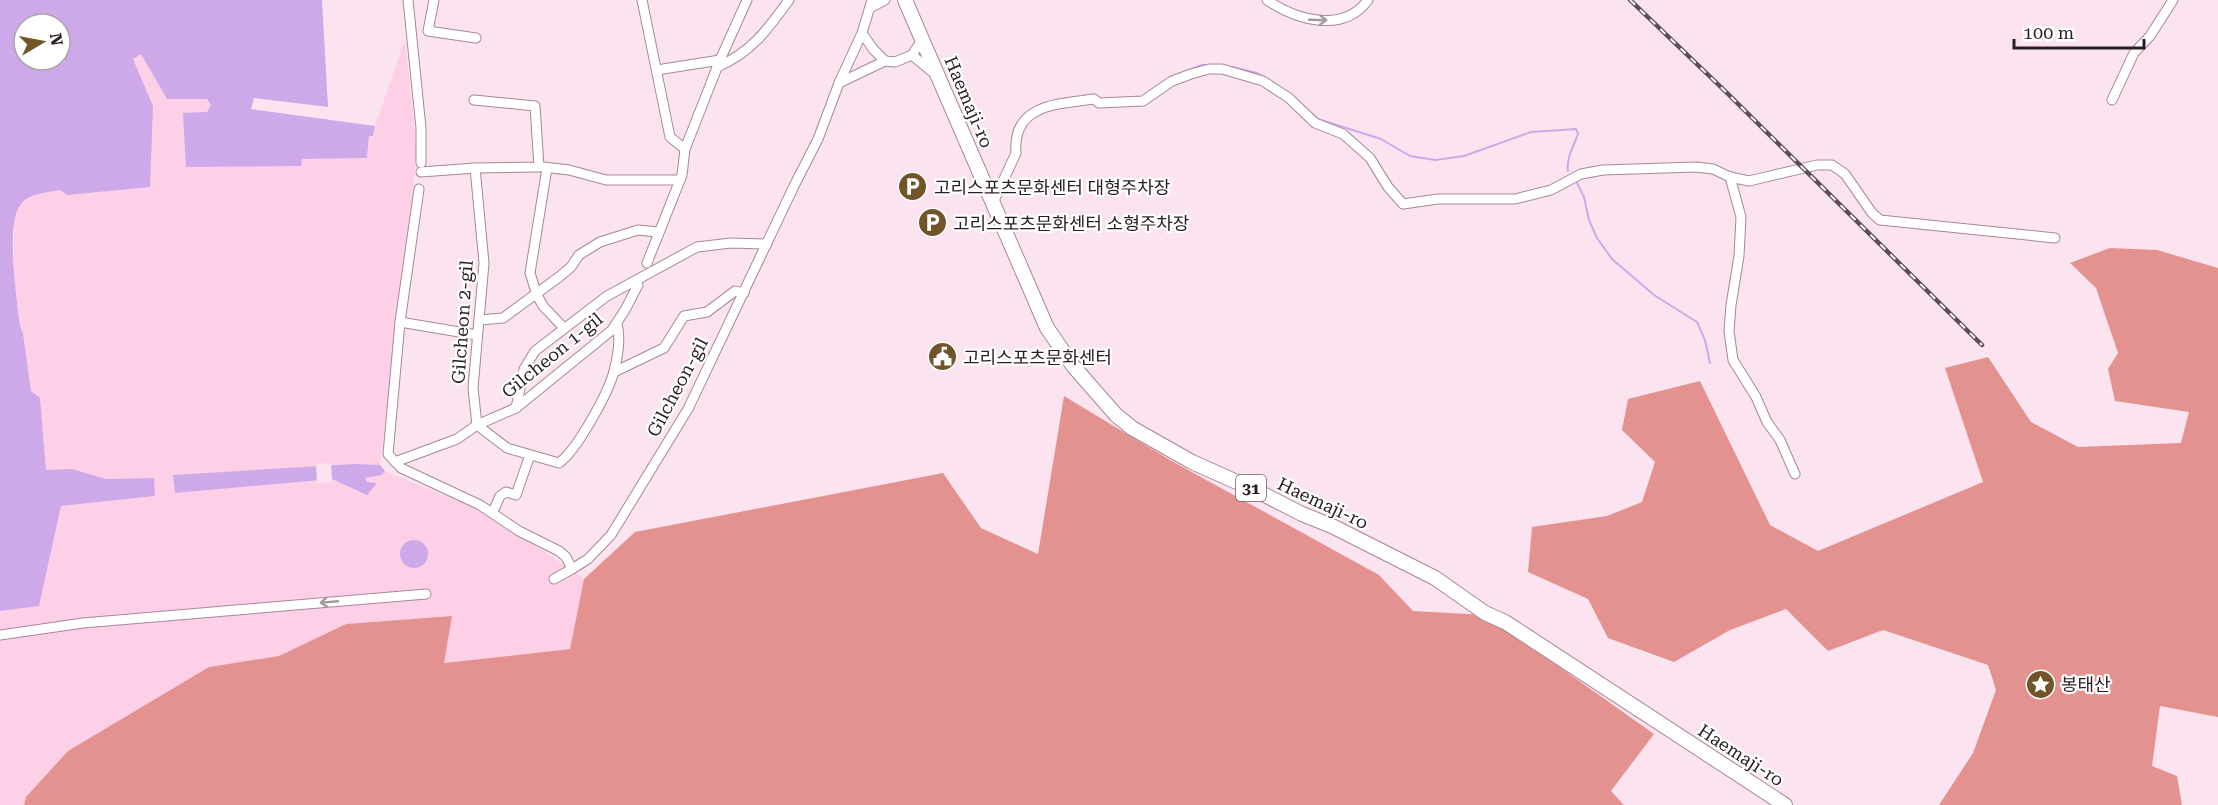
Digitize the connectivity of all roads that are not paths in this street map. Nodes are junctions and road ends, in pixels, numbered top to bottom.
1 (408, 0) edge
2 (434, 0) edge
3 (642, 0) edge
4 (747, 0) edge
5 (789, 0) edge
6 (885, 0) edge
7 (900, 0) edge
8 (905, 0) edge
9 (1267, 0) edge
10 (1368, 0) edge
11 (2173, 0) edge
12 (871, 4) edge
13 (862, 33) junction
14 (476, 38) dead end
15 (922, 40) junction
16 (912, 56) junction
17 (885, 61) junction
18 (719, 63) junction
19 (657, 70) junction
20 (940, 78) junction
21 (839, 83) junction
22 (474, 100) dead end
23 (2112, 100) dead end
24 (685, 148) junction
25 (543, 167) junction
26 (475, 168) junction
27 (1730, 177) junction
28 (680, 180) junction
29 (419, 189) dead end
30 (992, 205) junction
31 (658, 232) junction
32 (2055, 238) dead end
33 (767, 244) junction
34 (647, 263) dead end
35 (638, 285) dead end
36 (744, 293) junction
37 (537, 295) junction
38 (479, 320) junction
39 (400, 322) junction
40 (616, 324) junction
41 (563, 327) junction
42 (477, 335) junction
43 (614, 372) junction
44 (516, 408) junction
45 (477, 425) junction
46 (530, 455) junction
47 (395, 462) junction
48 (1795, 474) dead end
49 (493, 512) junction
50 (572, 569) junction
51 (554, 579) dead end
52 (426, 594) dead end
53 (0, 635) edge
54 (1785, 805) edge

1 - 26 street
2 - 14 street
3 - 19 street
4 - 18 street
5 - 18 street
6 - 12 street
7 - 8 street
8 - 15 main road, Haemaji-ro / 31
9 -> 10 street
11 - 23 street
12 - 13 street, Gilcheon-gil
13 - 17 street
13 - 21 street, Gilcheon-gil
15 - 16 street
15 - 20 main road, Haemaji-ro / 31
16 - 17 street
16 - 20 street
17 - 21 street
18 - 19 street
18 - 24 street
19 - 24 street
20 - 30 main road, Haemaji-ro / 31
21 - 33 street, Gilcheon-gil
22 - 25 street
24 - 28 street
25 - 26 street
25 - 28 street
25 - 37 street
26 - 38 street, Gilcheon 2-gil
27 - 30 street
27 - 32 street
27 - 48 street
28 - 31 street
29 - 39 street
30 - 54 main road, Haemaji-ro / 31
31 - 34 street
31 - 37 street
33 - 36 street, Gilcheon-gil
33 - 41 street
35 - 40 street, Gilcheon 1-gil
36 - 43 street
36 - 50 street, Gilcheon-gil
37 - 38 street
37 - 41 street
38 - 42 street, Gilcheon 2-gil
39 - 42 street
39 - 47 street
40 - 43 street
40 - 44 street, Gilcheon 1-gil
41 - 44 street
42 - 45 street, Gilcheon 2-gil
43 - 46 street
44 - 45 street, Gilcheon 1-gil
45 - 46 street
45 - 47 street, Gilcheon 1-gil
46 - 49 street
47 - 49 street
49 - 50 street
50 - 51 street, Gilcheon-gil
52 -> 53 street

